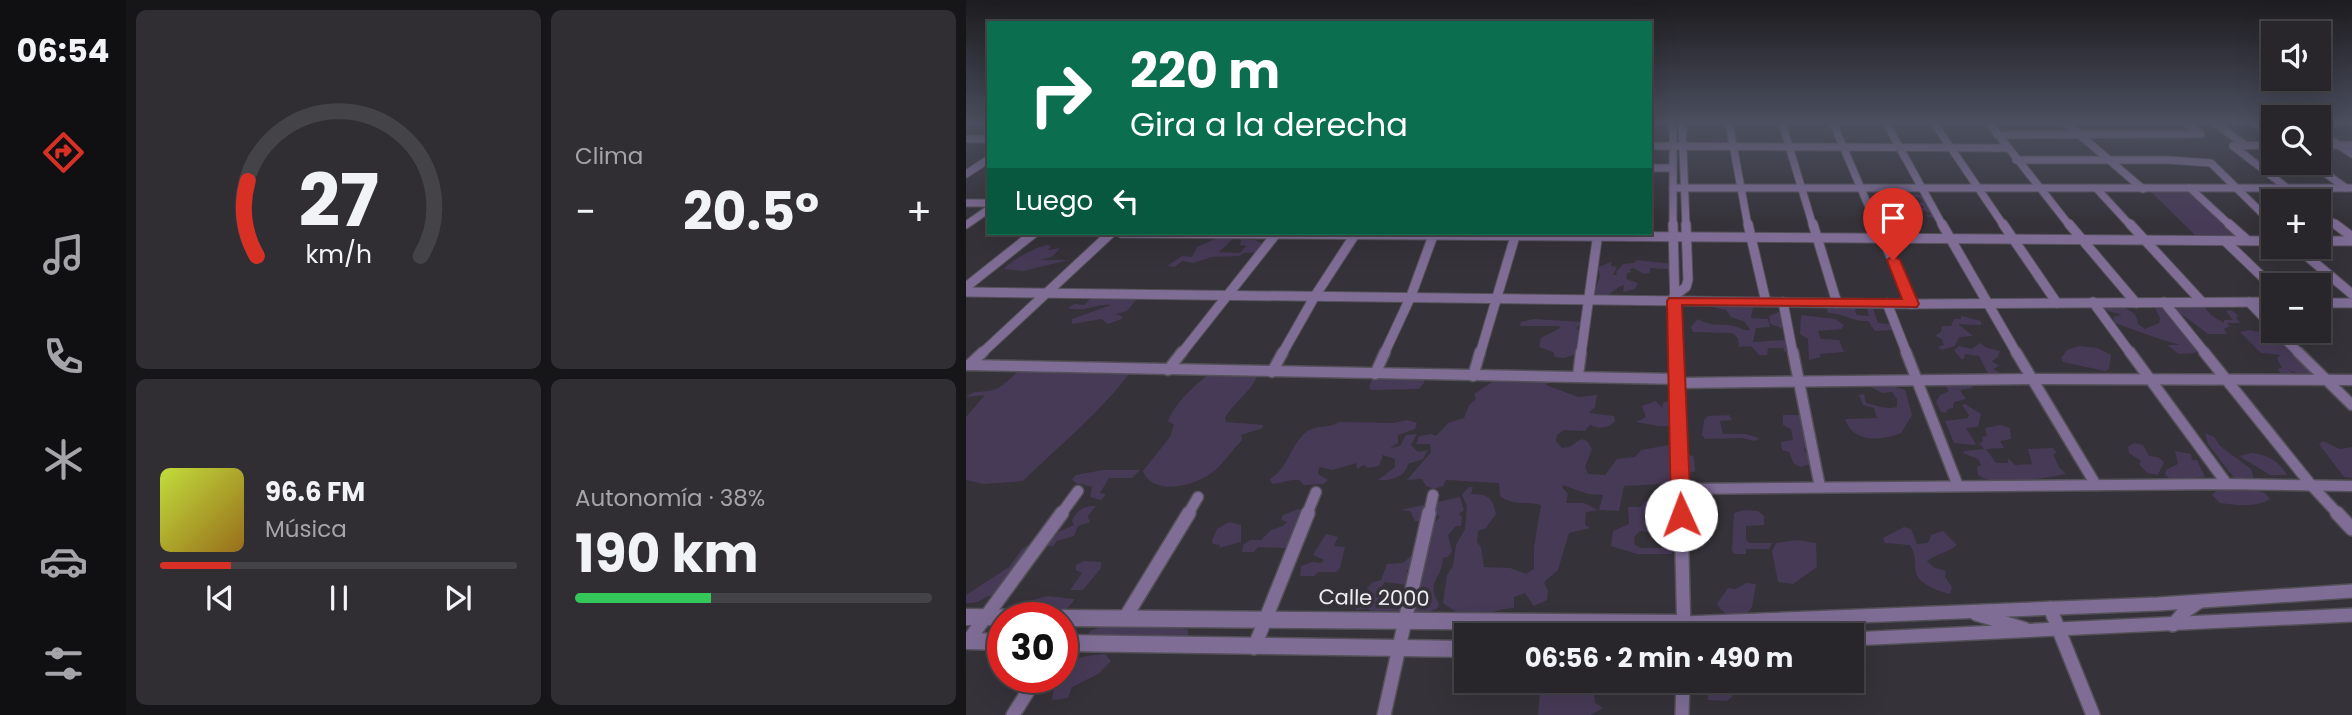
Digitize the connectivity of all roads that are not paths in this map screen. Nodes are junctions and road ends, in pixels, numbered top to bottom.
1 (1675, 156) edge
2 (1677, 156) edge
3 (1733, 156) edge
4 (1791, 156) edge
5 (1849, 156) edge
6 (1903, 156) edge
7 (1956, 156) edge
8 (2013, 156) edge
9 (2105, 156) edge
10 (2246, 156) edge
11 (987, 160) edge
12 (2016, 160) junction
13 (2109, 160) junction
14 (1652, 167) edge
15 (1672, 168) junction
16 (966, 174) edge
17 (2328, 175) edge
18 (2238, 187) junction
19 (1678, 188) junction
20 (1738, 188) junction
21 (1801, 188) junction
22 (1864, 188) junction
23 (2190, 188) junction
24 (2285, 188) junction
25 (1923, 189) junction
26 (1979, 189) junction
27 (2098, 189) junction
28 (2041, 190) junction
29 (2144, 190) junction
30 (2350, 190) edge
31 (966, 202) edge
32 (987, 203) edge
33 (987, 210) edge
34 (2261, 211) edge
35 (2331, 222) edge
36 (966, 225) edge
37 (1032, 235) edge
38 (1109, 235) edge
39 (1275, 235) edge
40 (1354, 235) edge
41 (1434, 235) edge
42 (1515, 235) edge
43 (1598, 235) edge
44 (1815, 237) junction
45 (1673, 238) junction
46 (1686, 238) junction
47 (1754, 238) junction
48 (1884, 238) junction
49 (1950, 238) junction
50 (2012, 239) junction
51 (2081, 239) junction
52 (2352, 239) edge
53 (2144, 240) junction
54 (2225, 240) junction
55 (2247, 240) junction
56 (2331, 240) edge
57 (2261, 241) edge
58 (2310, 259) edge
59 (2261, 275) edge
60 (966, 289) edge
61 (1045, 293) junction
62 (2352, 294) edge
63 (1227, 295) junction
64 (1315, 296) junction
65 (1411, 296) junction
66 (1497, 296) junction
67 (1591, 298) junction
68 (1674, 298) junction
69 (1766, 302) junction
70 (1783, 302) junction
71 (2093, 302) junction
72 (2164, 302) junction
73 (2202, 302) junction
74 (2249, 302) junction
75 (2261, 302) edge
76 (1838, 303) junction
77 (1887, 303) junction
78 (2057, 303) junction
79 (2136, 303) junction
80 (2331, 303) edge
81 (2352, 303) edge
82 (1911, 304) junction
83 (1987, 304) junction
84 (2261, 314) edge
85 (2289, 343) edge
86 (968, 365) edge
87 (1168, 370) junction
88 (1272, 372) junction
89 (1375, 374) junction
90 (1473, 376) junction
91 (1578, 376) junction
92 (2032, 379) junction
93 (2149, 379) junction
94 (2226, 380) junction
95 (2325, 380) junction
96 (2352, 380) edge
97 (1678, 381) junction
98 (1918, 381) junction
99 (1800, 382) junction
100 (2352, 405) edge
101 (2227, 484) junction
102 (2096, 485) junction
103 (1958, 486) junction
104 (2312, 486) junction
105 (2352, 486) edge
106 (1821, 487) junction
107 (1680, 489) junction
108 (1078, 491) dead end
109 (1317, 492) dead end
110 (1433, 495) dead end
111 (1198, 497) dead end
112 (2352, 529) edge
113 (2352, 591) edge
114 (2201, 601) junction
115 (2050, 608) junction
116 (1972, 612) junction
117 (2352, 615) edge
118 (966, 617) edge
119 (985, 617) junction
120 (1861, 617) junction
121 (1078, 618) edge
122 (1125, 618) junction
123 (1265, 620) junction
124 (1405, 622) junction
125 (1753, 622) joint
126 (1454, 623) edge
127 (1690, 623) edge
128 (1740, 623) edge
129 (1852, 623) edge
130 (2173, 625) junction
131 (2060, 630) junction
132 (2039, 632) junction
133 (1864, 639) edge
134 (967, 641) edge
135 (987, 642) edge
136 (1078, 643) edge
137 (1254, 648) junction
138 (1398, 649) junction
139 (1454, 649) edge
140 (1027, 693) edge
141 (1683, 693) edge
142 (1013, 715) edge
143 (1384, 715) edge
144 (1682, 715) edge
145 (2093, 715) edge

1 - 15 street
2 - 19 street
3 - 20 street
4 - 21 street
5 - 22 street
6 - 25 street
7 - 26 street
8 - 12 street
9 - 13 street
10 - 24 street
11 - 16 street
12 - 13 street
12 - 28 street
13 - 18 street
13 - 29 street
14 - 15 street
15 - 19 street
17 - 30 street
18 - 23 street
18 - 24 street
18 - 34 street
19 - 20 street
19 - 45 street
19 - 46 street
20 - 21 street
20 - 47 street
21 - 22 street
21 - 44 street
22 - 25 street
22 - 48 street
23 - 29 street
23 - 55 street
24 - 30 street
25 - 26 street
25 - 49 street
26 - 28 street
26 - 50 street
27 - 28 street
27 - 29 street
27 - 53 street
28 - 51 street
31 - 32 street
33 - 36 street
35 - 52 street
37 - 60 street
38 - 61 street
39 - 63 street
40 - 64 street
41 - 65 street
42 - 43 street
42 - 66 street
43 - 45 street
43 - 67 street
44 - 47 street
44 - 48 street
44 - 76 street
45 - 46 street
45 - 68 street
46 - 47 street
46 - 68 street
47 - 69 street
48 - 49 street
48 - 82 street
49 - 50 street
49 - 83 street
50 - 51 street
50 - 78 street
51 - 53 street
51 - 79 street
52 - 56 street
53 - 54 street
53 - 73 street
54 - 55 street
54 - 59 street
55 - 57 street
58 - 62 street
60 - 61 street
61 - 63 street
61 - 86 street
63 - 64 street
63 - 87 street
64 - 65 street
64 - 88 street
65 - 66 street
65 - 89 street
66 - 67 street
66 - 90 street
67 - 68 street
67 - 91 street
68 - 69 street
68 - 97 street
69 - 70 street
70 - 76 street
70 - 99 street
71 - 78 street
71 - 79 street
71 - 93 street
72 - 73 street
72 - 79 street
72 - 94 street
73 - 74 street
74 - 75 street
74 - 84 street
76 - 77 street
77 - 82 street
77 - 98 street
78 - 83 street
80 - 81 street
82 - 83 street
83 - 92 street
85 - 95 street
86 - 87 street
87 - 88 street
88 - 89 street
89 - 90 street
90 - 91 street
91 - 97 street
92 - 93 street
92 - 98 street
92 - 102 street
93 - 94 street
93 - 101 street
94 - 95 street
94 - 104 street
95 - 96 street
95 - 100 street
97 - 99 street
97 - 107 street
98 - 99 street
98 - 103 street
99 - 106 street
101 - 102 street
101 - 104 street
102 - 103 street
103 - 106 street
104 - 105 street
104 - 112 street
106 - 107 street
107 - 127 street
108 - 119 street
109 - 123 street
110 - 124 street
111 - 122 street
113 - 114 street
114 - 115 street
114 - 130 street
115 - 116 street
115 - 131 street
116 - 120 street
116 - 132 street
117 - 130 street
118 - 119 street
119 - 134 street
120 - 125 street
120 - 129 street
121 - 122 street, Calle 2000
122 - 123 street, Calle 2000
123 - 124 street, Calle 2000
123 - 137 street
124 - 126 street, Calle 2000
124 - 138 street
125 - 128 street
130 - 131 street
131 - 132 street
131 - 145 street
132 - 133 street
134 - 135 street
136 - 137 street
137 - 138 street
138 - 139 street
138 - 143 street
140 - 142 street
141 - 144 street

